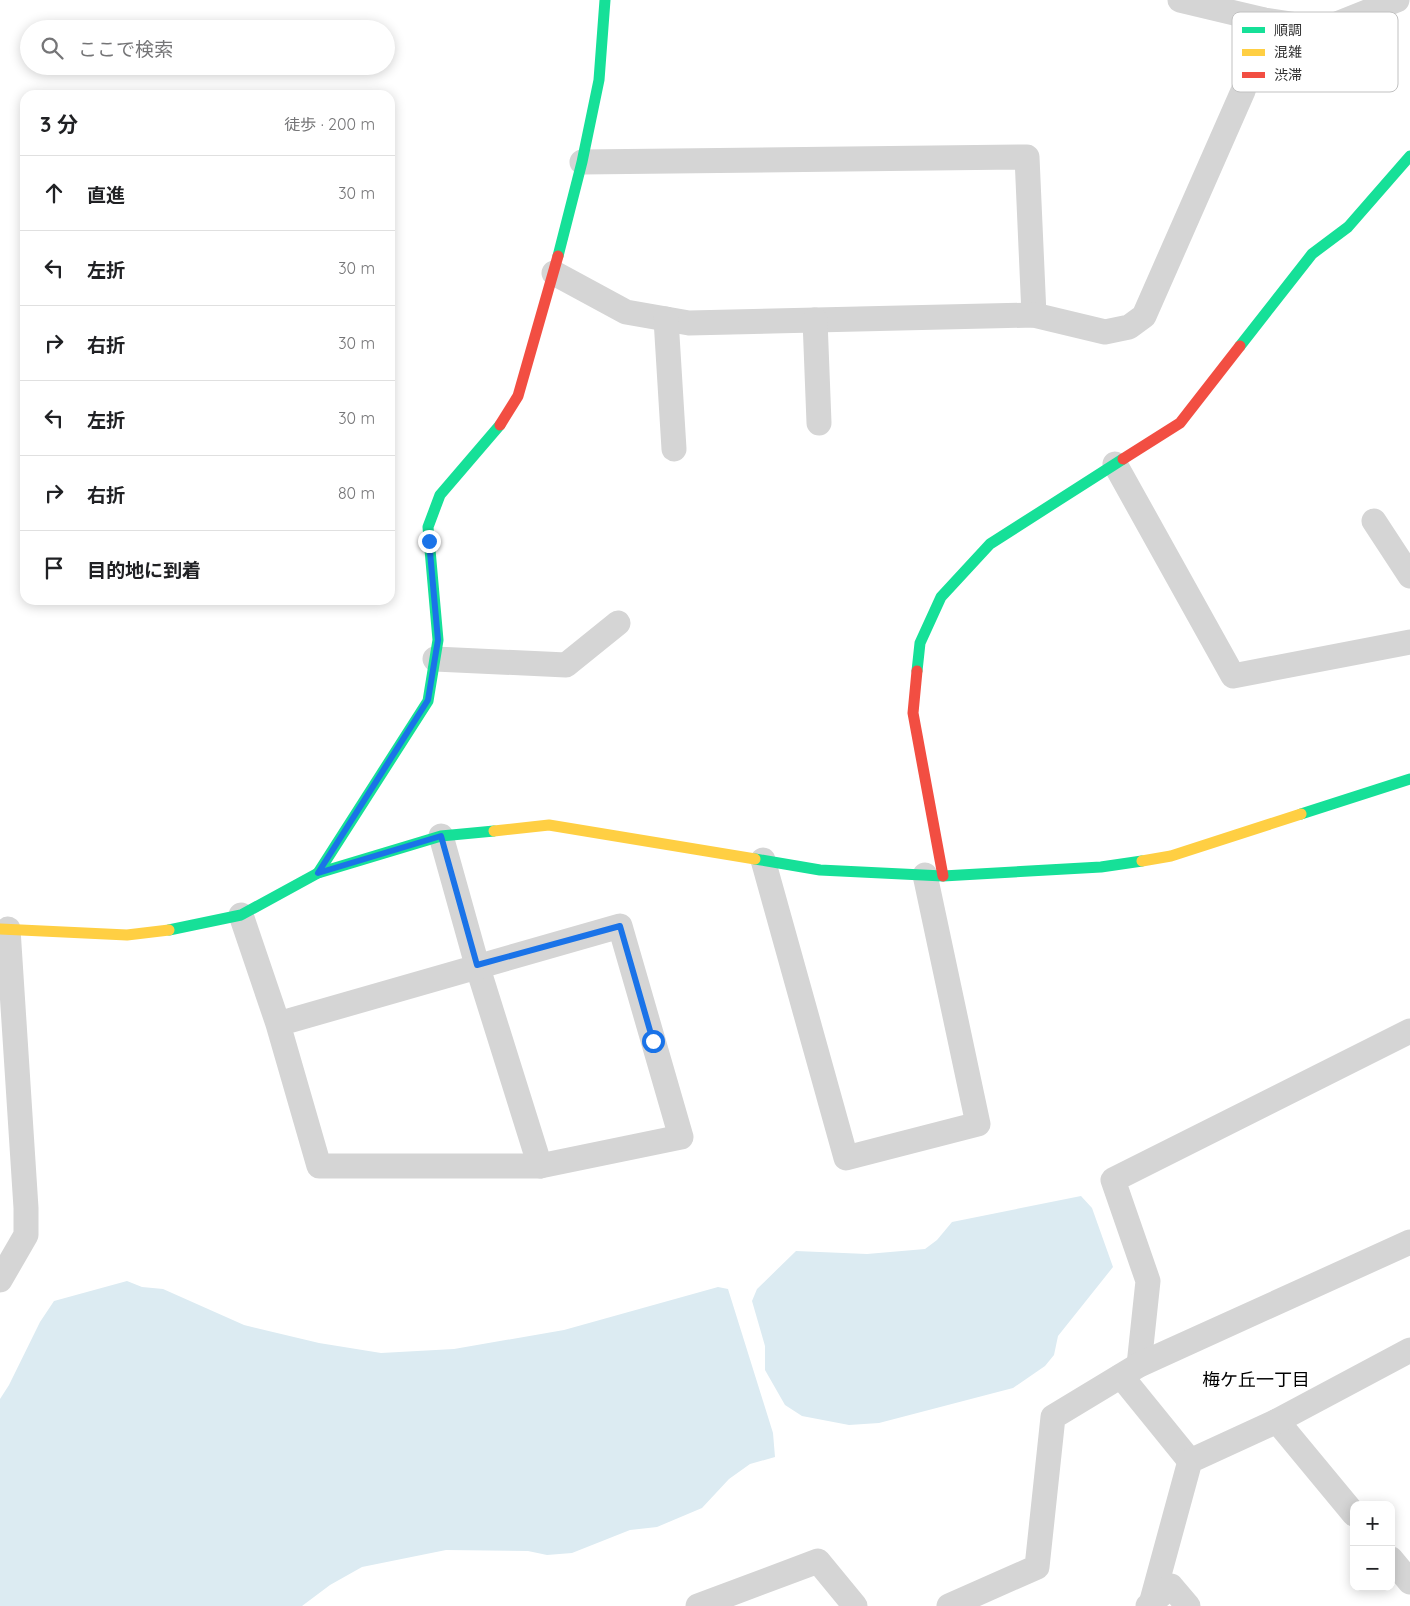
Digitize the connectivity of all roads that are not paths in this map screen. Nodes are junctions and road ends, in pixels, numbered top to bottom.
1 (605, 0) edge
2 (1180, 0) edge
3 (1397, 0) edge
4 (1232, 12) edge
5 (1367, 12) edge
6 (1243, 92) edge
7 (1410, 156) edge
8 (582, 162) junction
9 (554, 273) junction
10 (1034, 315) junction
11 (666, 319) junction
12 (815, 320) junction
13 (819, 423) dead end
14 (674, 449) dead end
15 (1115, 464) junction
16 (1374, 521) dead end
17 (1410, 576) edge
18 (618, 622) dead end
19 (1410, 642) edge
20 (435, 659) junction
21 (1410, 779) edge
22 (441, 836) junction
23 (763, 860) junction
24 (318, 873) junction
25 (934, 875) junction
26 (240, 915) junction
27 (4, 929) edge
28 (477, 965) junction
29 (278, 1024) junction
30 (1410, 1031) edge
31 (540, 1166) junction
32 (1410, 1242) edge
33 (0, 1280) edge
34 (1410, 1350) edge
35 (1130, 1370) junction
36 (1277, 1421) junction
37 (1190, 1460) junction
38 (1350, 1509) edge
39 (1395, 1564) edge
40 (1410, 1582) edge
41 (1150, 1605) edge
42 (698, 1606) edge
43 (854, 1606) edge
44 (949, 1606) edge
45 (1188, 1606) edge

1 - 8 street
2 - 4 street
3 - 5 street
6 - 10 street
7 - 15 street
8 - 9 street
8 - 10 street
9 - 11 street
9 - 20 street
10 - 12 street
11 - 12 street
11 - 14 street
12 - 13 street
15 - 19 street
15 - 25 street
16 - 17 street
18 - 20 street
20 - 24 street
21 - 25 street
22 - 23 street
22 - 24 street
22 - 28 street
23 - 25 street
23 - 25 street
24 - 26 street
26 - 27 street
26 - 29 street
27 - 33 street
28 - 29 street
28 - 31 street
28 - 31 street
29 - 31 street
30 - 35 street
32 - 35 street
34 - 36 street
35 - 37 street
35 - 44 street
36 - 37 street
36 - 38 street
37 - 41 street
39 - 40 street
41 - 45 street
42 - 43 street

